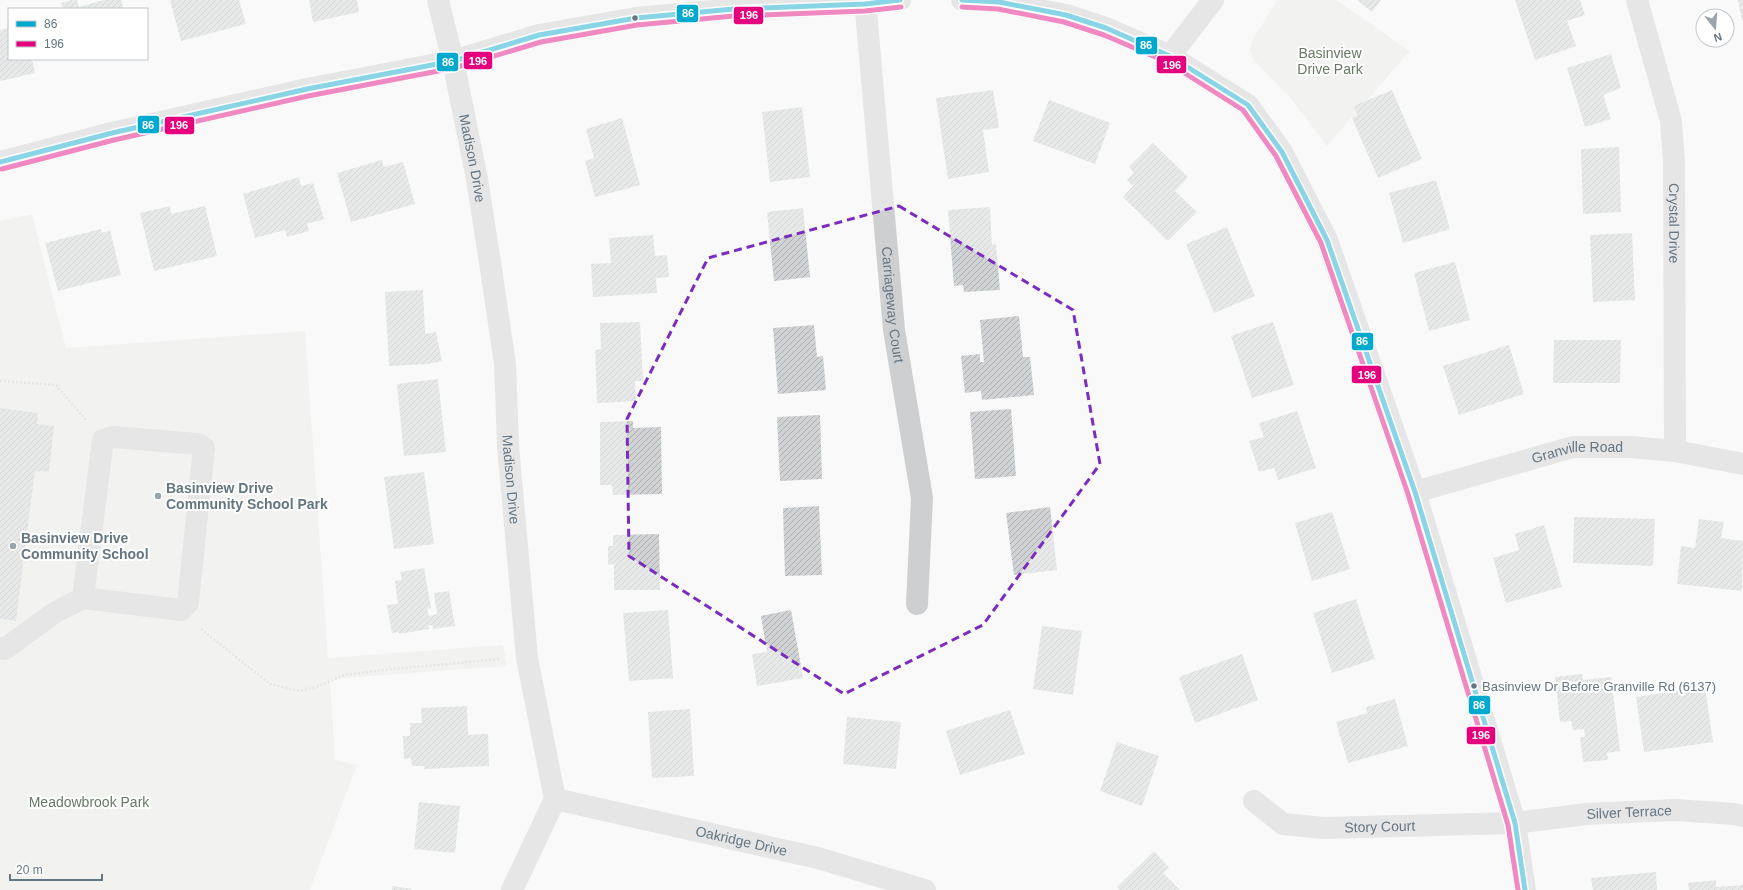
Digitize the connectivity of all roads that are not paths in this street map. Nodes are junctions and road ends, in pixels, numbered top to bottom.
1 (438, 0) edge
2 (900, 0) edge
3 (962, 0) edge
4 (1213, 0) edge
5 (1637, 0) edge
6 (865, 2) edge
7 (1170, 56) junction
8 (453, 61) junction
9 (0, 162) edge
10 (1675, 451) junction
11 (1743, 464) edge
12 (1415, 492) junction
13 (83, 598) junction
14 (917, 604) dead end
15 (0, 648) edge
16 (555, 799) junction
17 (1254, 801) dead end
18 (1743, 816) edge
19 (1515, 823) junction
20 (512, 890) edge
21 (925, 890) edge
22 (1525, 890) edge

1 - 8 street, Madison Drive
2 - 6 street
3 - 7 street
4 - 7 street
5 - 10 street, Crystal Drive
6 - 8 street
6 - 14 street, Carriageway Court
7 - 12 street
8 - 9 street
8 - 16 street, Madison Drive
10 - 11 street, Granville Road
10 - 12 street, Granville Road
12 - 19 street
13 - 13 street
13 - 15 street
16 - 20 street
16 - 21 street, Oakridge Drive
17 - 19 street, Story Court
18 - 19 street, Silver Terrace
19 - 22 street

